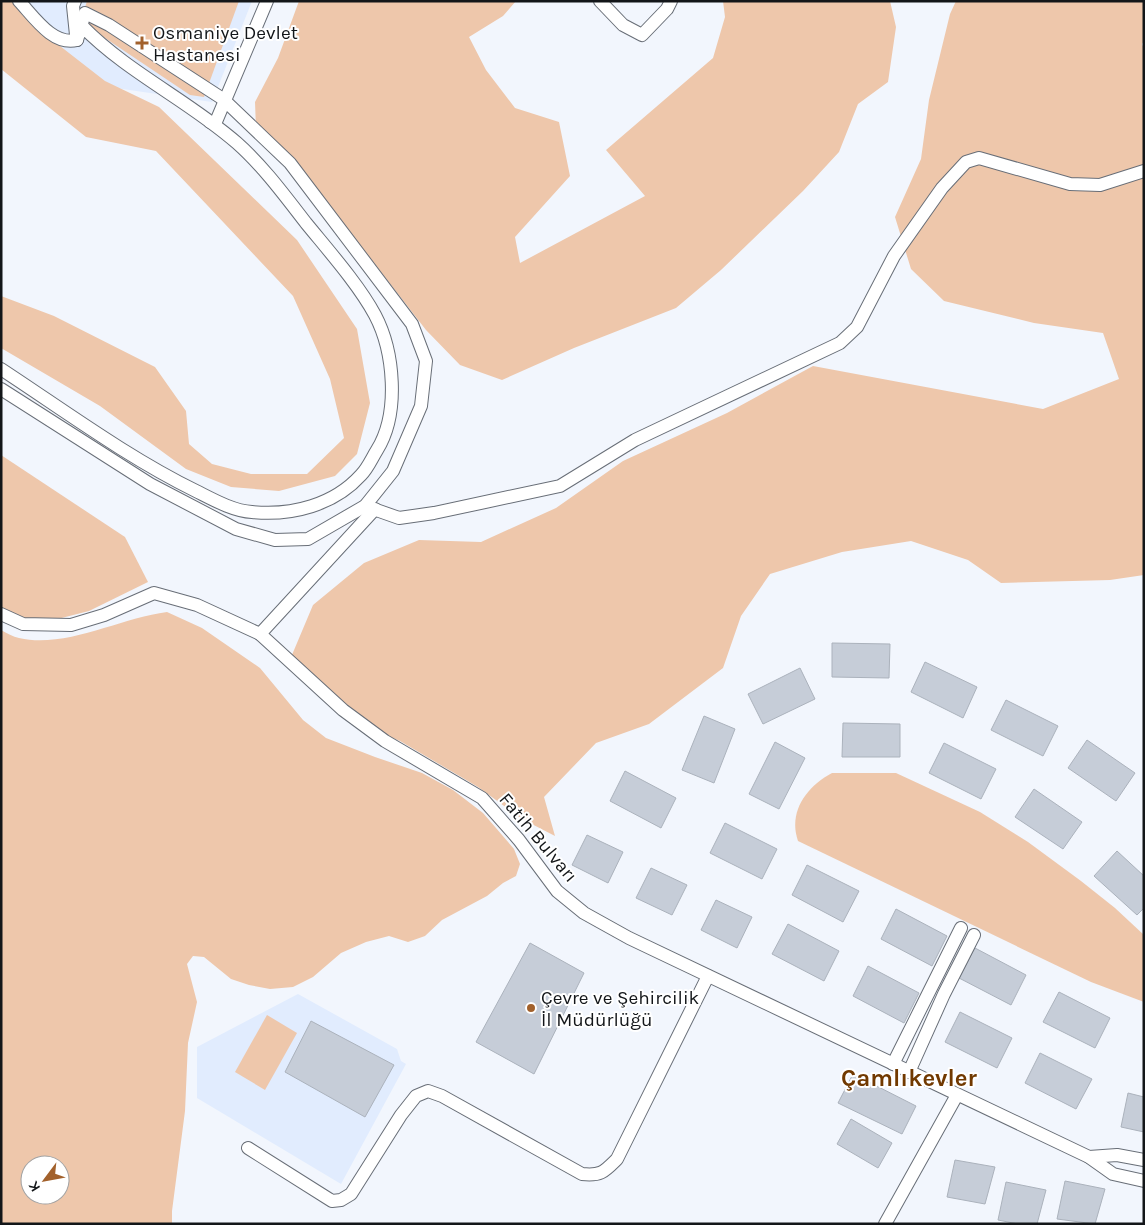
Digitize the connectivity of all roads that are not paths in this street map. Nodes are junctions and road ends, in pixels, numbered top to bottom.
1 (19, 1) edge
2 (75, 1) edge
3 (267, 1) edge
4 (600, 1) edge
5 (671, 1) edge
6 (77, 40) junction
7 (225, 101) junction
8 (210, 122) junction
9 (1144, 171) edge
10 (1, 369) edge
11 (1, 389) edge
12 (370, 507) junction
13 (1, 614) edge
14 (260, 634) junction
15 (961, 928) dead end
16 (974, 935) dead end
17 (708, 976) junction
18 (893, 1064) junction
19 (909, 1072) junction
20 (957, 1095) junction
21 (248, 1148) dead end
22 (1089, 1157) junction
23 (1144, 1160) edge
24 (1144, 1180) edge
25 (885, 1224) edge

1 - 6 street
2 - 6 street
3 - 7 street
4 - 5 street
6 - 7 street
6 - 8 street
7 - 8 street
7 - 12 street
8 - 10 street
9 - 12 street
11 - 12 street
12 - 14 street
13 - 14 street, Fatih Bulvarı
14 - 17 street, Fatih Bulvarı
15 - 18 street
16 - 19 street
17 - 18 street, Fatih Bulvarı
17 - 21 street
18 - 19 street, Fatih Bulvarı
19 - 20 street, Fatih Bulvarı
20 - 22 street, Fatih Bulvarı
20 - 25 street
22 - 23 street
22 - 24 street, Fatih Bulvarı

